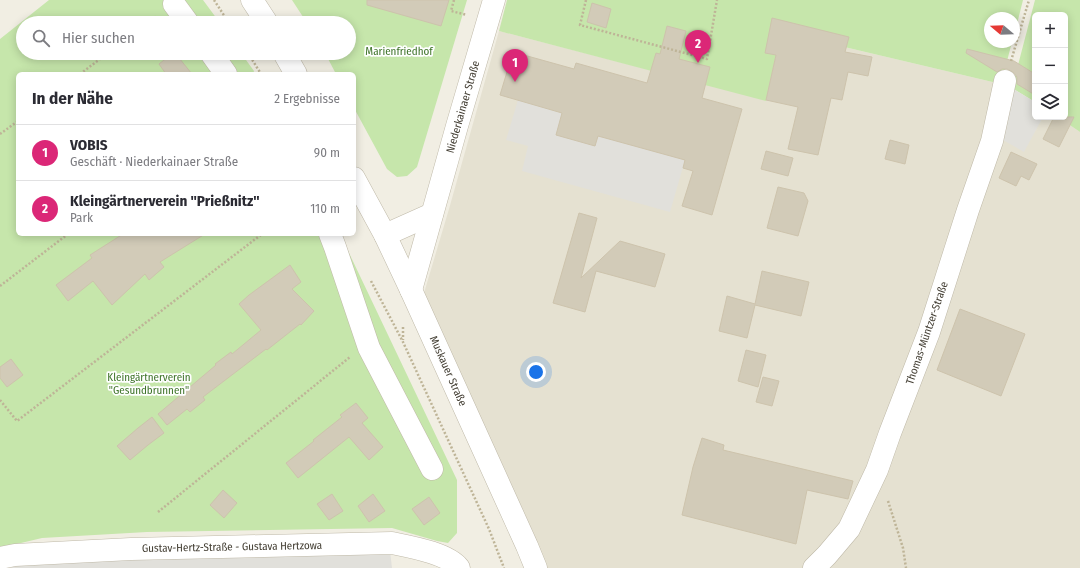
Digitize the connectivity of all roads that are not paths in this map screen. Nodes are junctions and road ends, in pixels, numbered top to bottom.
1 (252, 0) edge
2 (494, 0) edge
3 (174, 4) dead end
4 (183, 16) edge
5 (262, 16) edge
6 (216, 60) edge
7 (288, 60) edge
8 (225, 72) edge
9 (295, 72) edge
10 (1005, 81) road end
11 (356, 186) edge
12 (432, 214) junction
13 (385, 235) junction
14 (331, 236) edge
15 (411, 290) junction
16 (432, 469) dead end
17 (0, 558) edge
18 (459, 568) edge
19 (536, 568) edge
20 (814, 568) edge

1 - 5 street
2 - 12 street, Niederkainaer Straße
3 - 4 street
6 - 8 street
7 - 9 street
10 - 20 street, Thomas-Müntzer-Straße
11 - 13 street, Muskauer Straße
12 - 13 street
12 - 15 street, Niederkainaer Straße
13 - 15 street, Muskauer Straße
14 - 16 street
15 - 19 street, Muskauer Straße
17 - 18 street, Gustav-Hertz-Straße - Gustava Hertzowa

